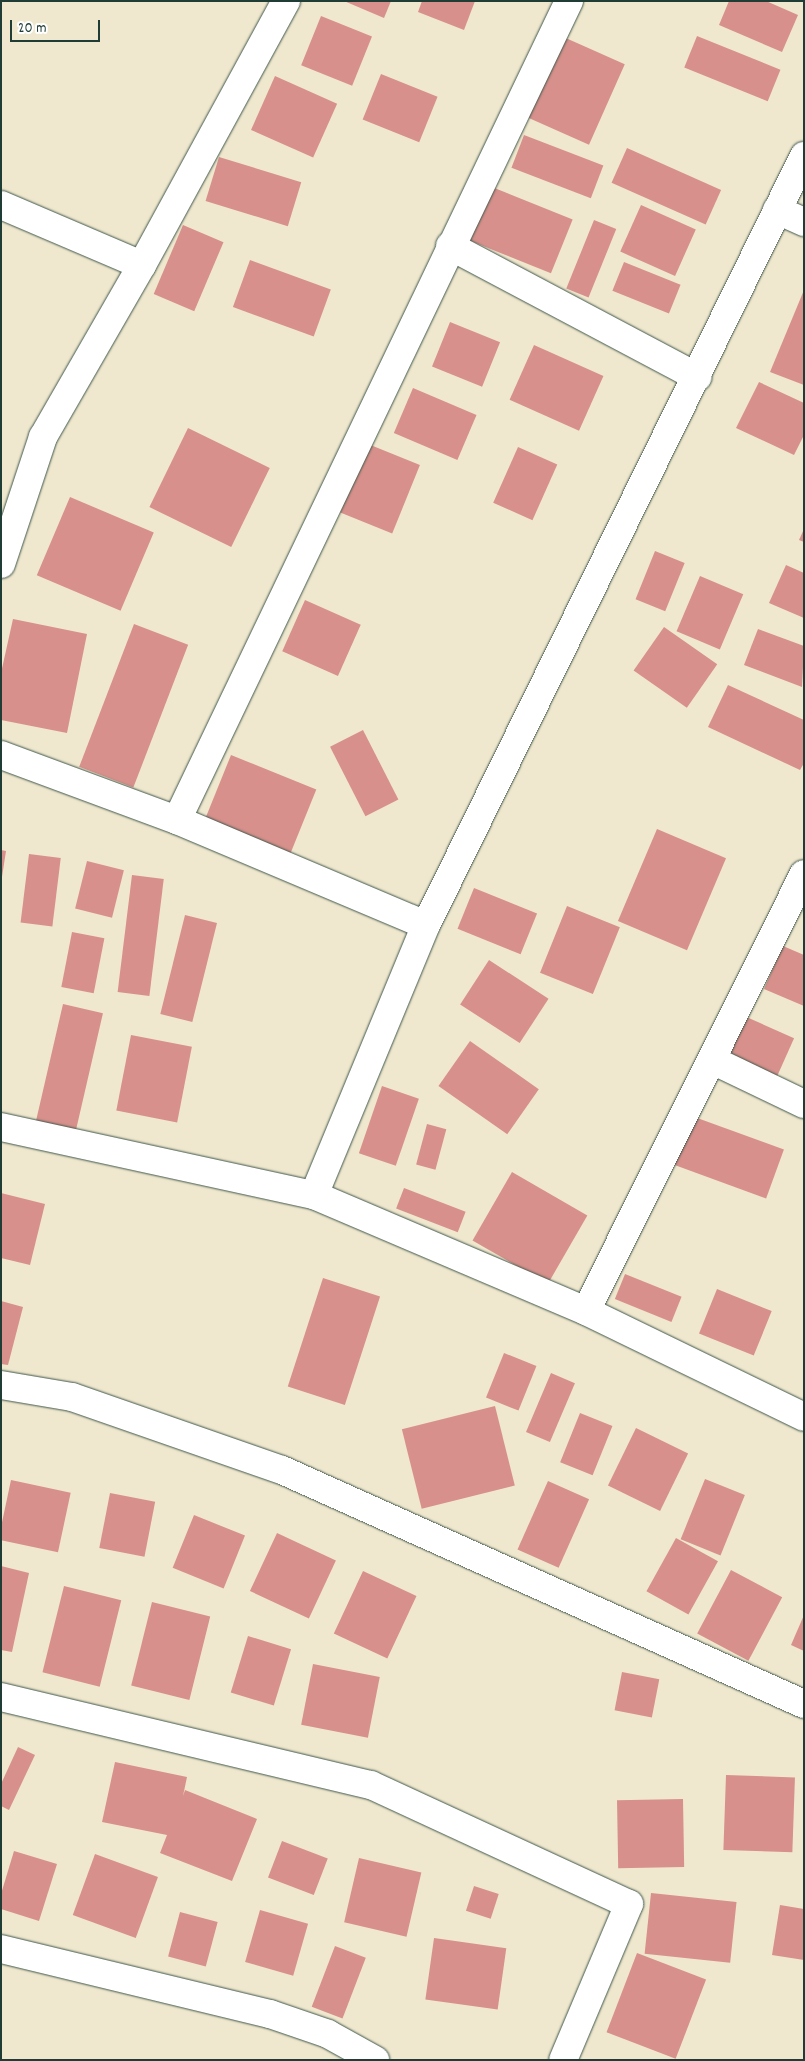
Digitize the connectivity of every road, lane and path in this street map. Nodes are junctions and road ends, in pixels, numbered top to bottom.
1 (286, 1) edge
2 (569, 1) edge
3 (804, 156) edge
4 (1, 205) edge
5 (777, 210) junction
6 (804, 222) edge
7 (450, 246) junction
8 (142, 265) junction
9 (697, 377) junction
10 (1, 564) edge
11 (1, 755) edge
12 (177, 820) junction
13 (804, 874) edge
14 (426, 925) junction
15 (712, 1060) junction
16 (804, 1104) edge
17 (1, 1127) edge
18 (314, 1195) junction
19 (586, 1311) junction
20 (1, 1385) edge
21 (804, 1417) edge
22 (1, 1697) edge
23 (804, 1704) edge
24 (1, 1948) edge
25 (376, 2060) edge
26 (564, 2060) edge

1 - 8 street
2 - 7 street
3 - 5 street
4 - 8 street
5 - 6 street
5 - 9 street
7 - 9 street
7 - 12 street
8 - 10 street
9 - 14 street
11 - 12 street
12 - 14 street
13 - 15 street
14 - 18 street
15 - 16 street
15 - 19 street
17 - 18 street
18 - 19 street
19 - 21 street
20 - 23 street
22 - 26 street
24 - 25 street

